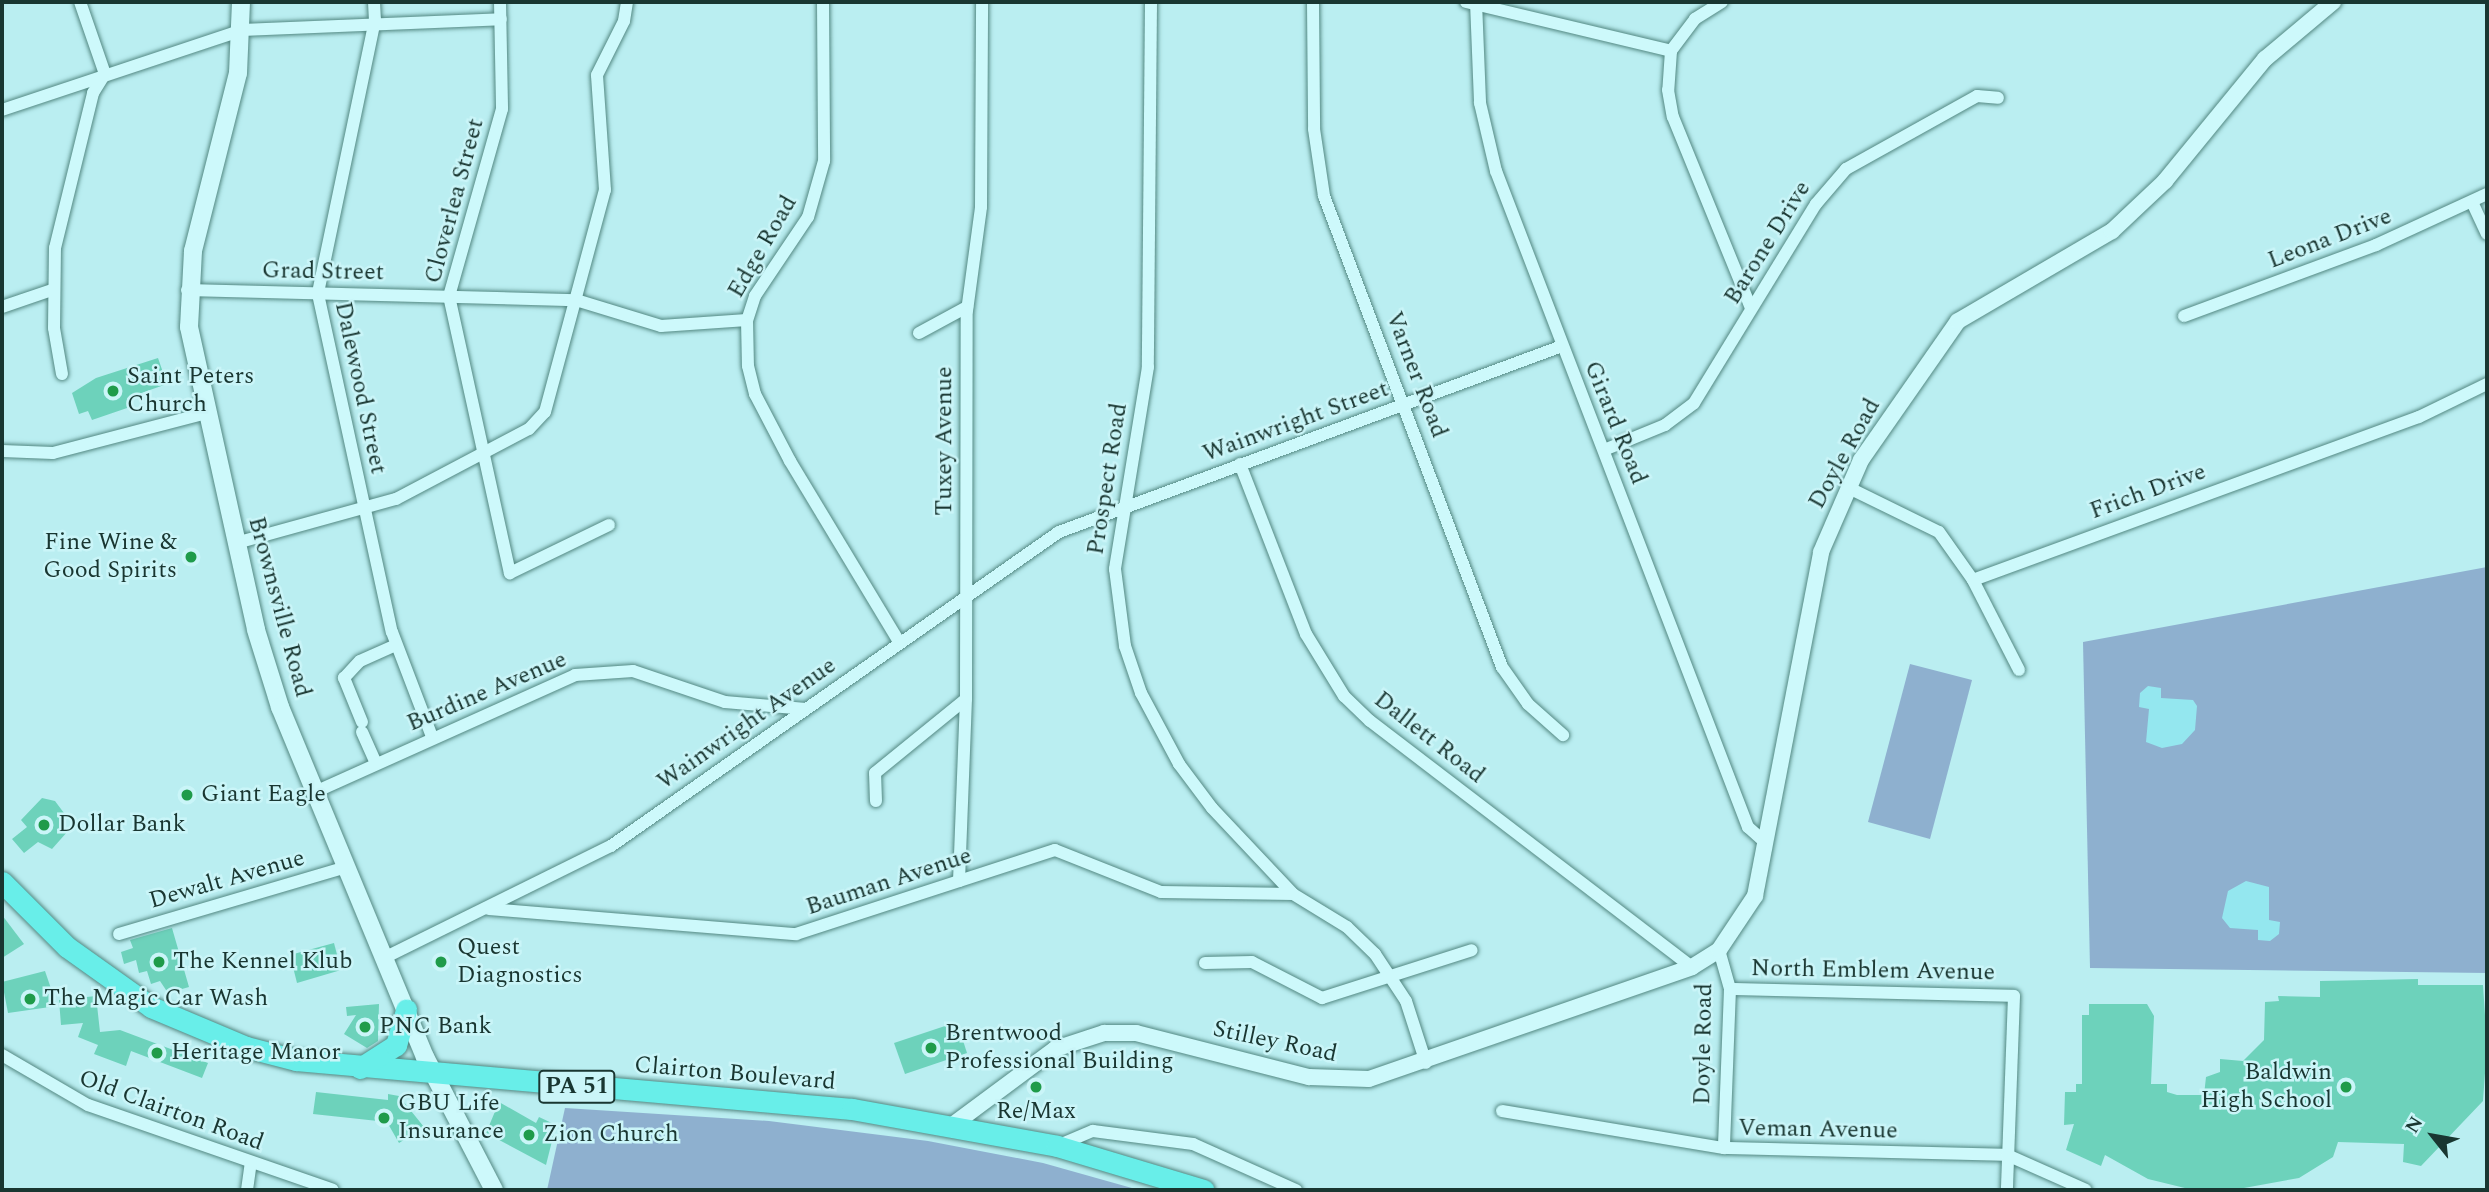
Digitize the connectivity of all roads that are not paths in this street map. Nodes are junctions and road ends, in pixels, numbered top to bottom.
1 (80, 2) edge
2 (241, 2) edge
3 (374, 2) edge
4 (500, 2) edge
5 (627, 2) edge
6 (823, 2) edge
7 (982, 2) edge
8 (1152, 2) edge
9 (1313, 2) edge
10 (1722, 2) edge
11 (2333, 2) edge
12 (1473, 3) edge
13 (501, 19) junction
14 (375, 20) junction
15 (242, 30) junction
16 (1671, 51) junction
17 (105, 74) junction
18 (1998, 98) dead end
19 (2, 110) edge
20 (2487, 194) edge
21 (2472, 202) junction
22 (2487, 234) edge
23 (52, 290) junction
24 (187, 290) junction
25 (318, 294) junction
26 (449, 296) junction
27 (576, 300) junction
28 (2, 307) edge
29 (967, 307) junction
30 (1751, 309) junction
31 (2184, 316) dead end
32 (747, 320) junction
33 (919, 333) dead end
34 (1562, 346) junction
35 (62, 374) dead end
36 (2487, 384) edge
37 (1405, 405) junction
38 (207, 413) junction
39 (1604, 450) junction
40 (2, 451) edge
41 (483, 453) junction
42 (1240, 464) junction
43 (1847, 487) junction
44 (1122, 507) junction
45 (366, 511) junction
46 (609, 526) dead end
47 (236, 543) junction
48 (1973, 580) junction
49 (967, 592) junction
50 (899, 642) junction
51 (396, 645) junction
52 (2019, 670) dead end
53 (966, 699) junction
54 (806, 709) junction
55 (1563, 735) dead end
56 (432, 737) junction
57 (376, 763) junction
58 (315, 792) junction
59 (876, 801) dead end
60 (1766, 843) junction
61 (347, 867) junction
62 (959, 881) junction
63 (2, 882) edge
64 (1293, 894) junction
65 (489, 909) junction
66 (119, 934) dead end
67 (1472, 950) dead end
68 (1719, 950) junction
69 (386, 957) junction
70 (1205, 963) dead end
71 (1692, 967) junction
72 (1394, 979) junction
73 (1730, 989) junction
74 (406, 1009) junction
75 (2, 1055) edge
76 (1426, 1063) junction
77 (360, 1068) junction
78 (432, 1074) junction
79 (1502, 1111) dead end
80 (954, 1124) junction
81 (1057, 1146) junction
82 (1724, 1148) junction
83 (2007, 1155) junction
84 (251, 1162) junction
85 (247, 1190) edge
86 (333, 1190) edge
87 (494, 1190) edge
88 (1204, 1190) edge
89 (1296, 1190) edge
90 (2007, 1190) edge
91 (2086, 1190) edge

1 - 17 street
2 - 15 main road, Brownsville Road
3 - 14 street, Dalewood Street
4 - 13 street, Cloverlea Street
5 - 27 street
6 - 32 street, Edge Road
7 - 29 street, Tuxey Avenue
8 - 44 street, Prospect Road
9 - 37 street, Varner Road
10 - 16 street
11 - 43 street, Doyle Road
12 - 16 street
12 - 34 street, Girard Road
13 - 14 street
13 - 26 street, Cloverlea Street
14 - 15 street
14 - 25 street, Dalewood Street
15 - 17 street
15 - 24 main road, Brownsville Road
16 - 30 street
17 - 19 street
17 - 23 street
18 - 30 street, Barone Drive
20 - 21 street, Leona Drive
21 - 22 street
21 - 31 street, Leona Drive
23 - 28 street
23 - 35 street
24 - 25 street, Grad Street
24 - 38 main road, Brownsville Road
25 - 26 street, Grad Street
25 - 45 street, Dalewood Street
26 - 27 street, Grad Street
26 - 41 street, Cloverlea Street
27 - 32 street, Grad Street
27 - 41 street
29 - 33 street
29 - 49 street, Tuxey Avenue
30 - 39 street, Barone Drive
32 - 50 street, Edge Road
34 - 37 street, Wainwright Street
34 - 39 street, Girard Road
36 - 48 street, Frich Drive
37 - 42 street, Wainwright Street
37 - 55 street, Varner Road
38 - 40 street
38 - 47 main road, Brownsville Road
39 - 60 street, Girard Road
41 - 45 street
41 - 46 street, Cloverlea Street
42 - 44 street, Wainwright Street
42 - 71 street, Dallett Road
43 - 48 street
43 - 60 street, Doyle Road
44 - 49 street, Wainwright Avenue
44 - 64 street, Prospect Road
45 - 47 street
45 - 51 street, Dalewood Street
47 - 58 main road, Brownsville Road
48 - 52 street
49 - 50 street, Wainwright Avenue
49 - 53 street, Tuxey Avenue
50 - 54 street, Wainwright Avenue
51 - 56 street, Dalewood Street
51 - 57 street
53 - 59 street
53 - 62 street, Tuxey Avenue
54 - 56 street, Burdine Avenue
54 - 65 street, Wainwright Avenue
56 - 57 street, Burdine Avenue
57 - 58 street, Burdine Avenue
58 - 61 main road, Brownsville Road
60 - 68 street, Doyle Road
61 - 66 street, Dewalt Avenue
61 - 69 main road, Brownsville Road
62 - 64 street, Bauman Avenue
62 - 65 street, Bauman Avenue
63 - 77 highway, Clairton Boulevard / PA 51
64 - 72 street, Prospect Road
65 - 69 street, Wainwright Avenue
67 - 72 street
68 - 71 street, Stilley Road
68 - 73 street, Doyle Road
69 - 74 main road, Brownsville Road
70 - 72 street
71 - 76 street, Stilley Road
72 - 76 street, Prospect Road
73 - 82 street, Doyle Road
73 - 83 street, North Emblem Avenue
74 - 77 highway
74 - 78 main road, Brownsville Road
75 - 84 street, Old Clairton Road
76 - 80 street, Stilley Road
77 - 78 highway, Clairton Boulevard / PA 51
78 - 80 highway, Clairton Boulevard / PA 51
78 - 87 main road, Brownsville Road
79 - 82 street, Veman Avenue
80 - 81 highway, Clairton Boulevard / PA 51
81 - 88 highway, Clairton Boulevard / PA 51
81 - 89 street
82 - 83 street, Veman Avenue
83 - 90 street
83 - 91 street, Veman Avenue
84 - 85 street
84 - 86 street, Old Clairton Road

